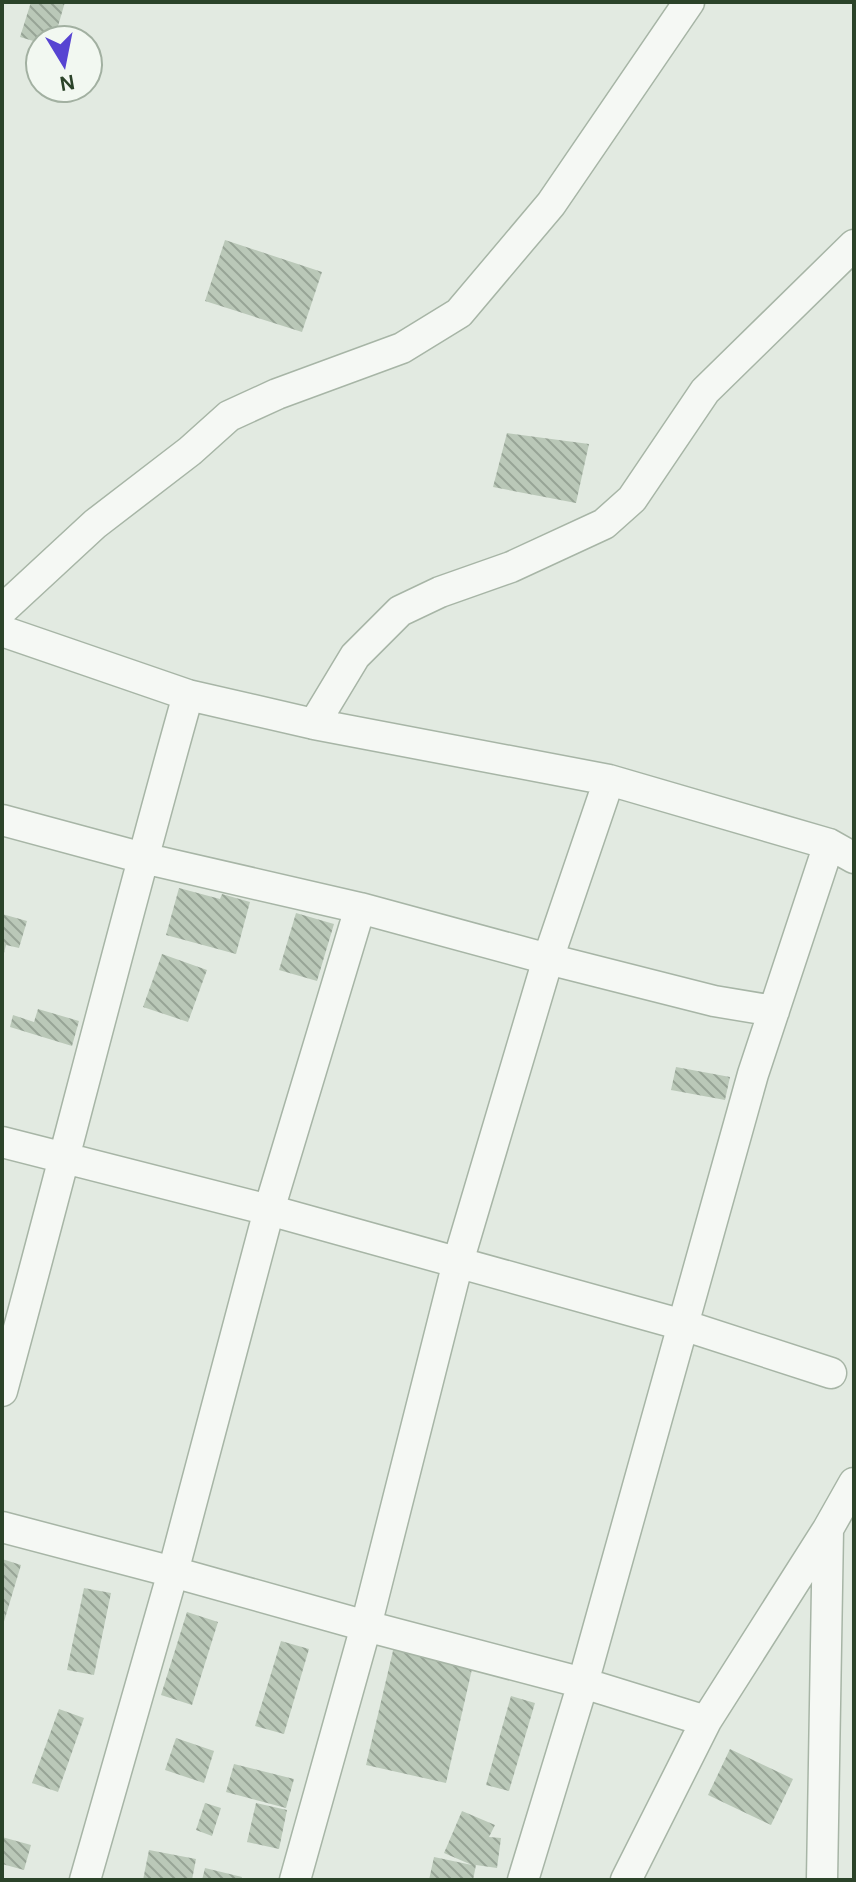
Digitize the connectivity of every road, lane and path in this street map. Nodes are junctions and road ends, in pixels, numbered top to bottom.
1 (689, 2) edge
2 (854, 245) edge
3 (2, 610) edge
4 (2, 631) edge
5 (188, 695) junction
6 (314, 724) junction
7 (609, 780) junction
8 (2, 820) edge
9 (841, 851) edge
10 (143, 858) junction
11 (360, 908) junction
12 (548, 959) junction
13 (774, 1011) junction
14 (2, 1142) edge
15 (65, 1158) junction
16 (269, 1210) junction
17 (458, 1262) junction
18 (683, 1325) junction
19 (831, 1373) dead end
20 (2, 1391) edge
21 (854, 1483) edge
22 (2, 1527) edge
23 (828, 1529) junction
24 (173, 1572) junction
25 (366, 1626) junction
26 (583, 1683) junction
27 (706, 1721) junction
28 (85, 1880) edge
29 (295, 1880) edge
30 (523, 1880) edge
31 (626, 1880) edge
32 (822, 1880) edge

1 - 3 street
2 - 6 street
4 - 5 street
5 - 6 street
5 - 10 street
6 - 7 street
7 - 9 street
7 - 12 street
8 - 10 street
9 - 13 street
10 - 11 street
10 - 15 street
11 - 12 street
11 - 16 street
12 - 13 street
12 - 17 street
13 - 18 street
14 - 15 street
15 - 16 street
15 - 20 street
16 - 17 street
16 - 24 street
17 - 18 street
17 - 25 street
18 - 19 street
18 - 26 street
21 - 23 street
22 - 24 street
23 - 27 street
23 - 32 street
24 - 25 street
24 - 28 street
25 - 26 street
25 - 29 street
26 - 27 street
26 - 30 street
27 - 31 street

